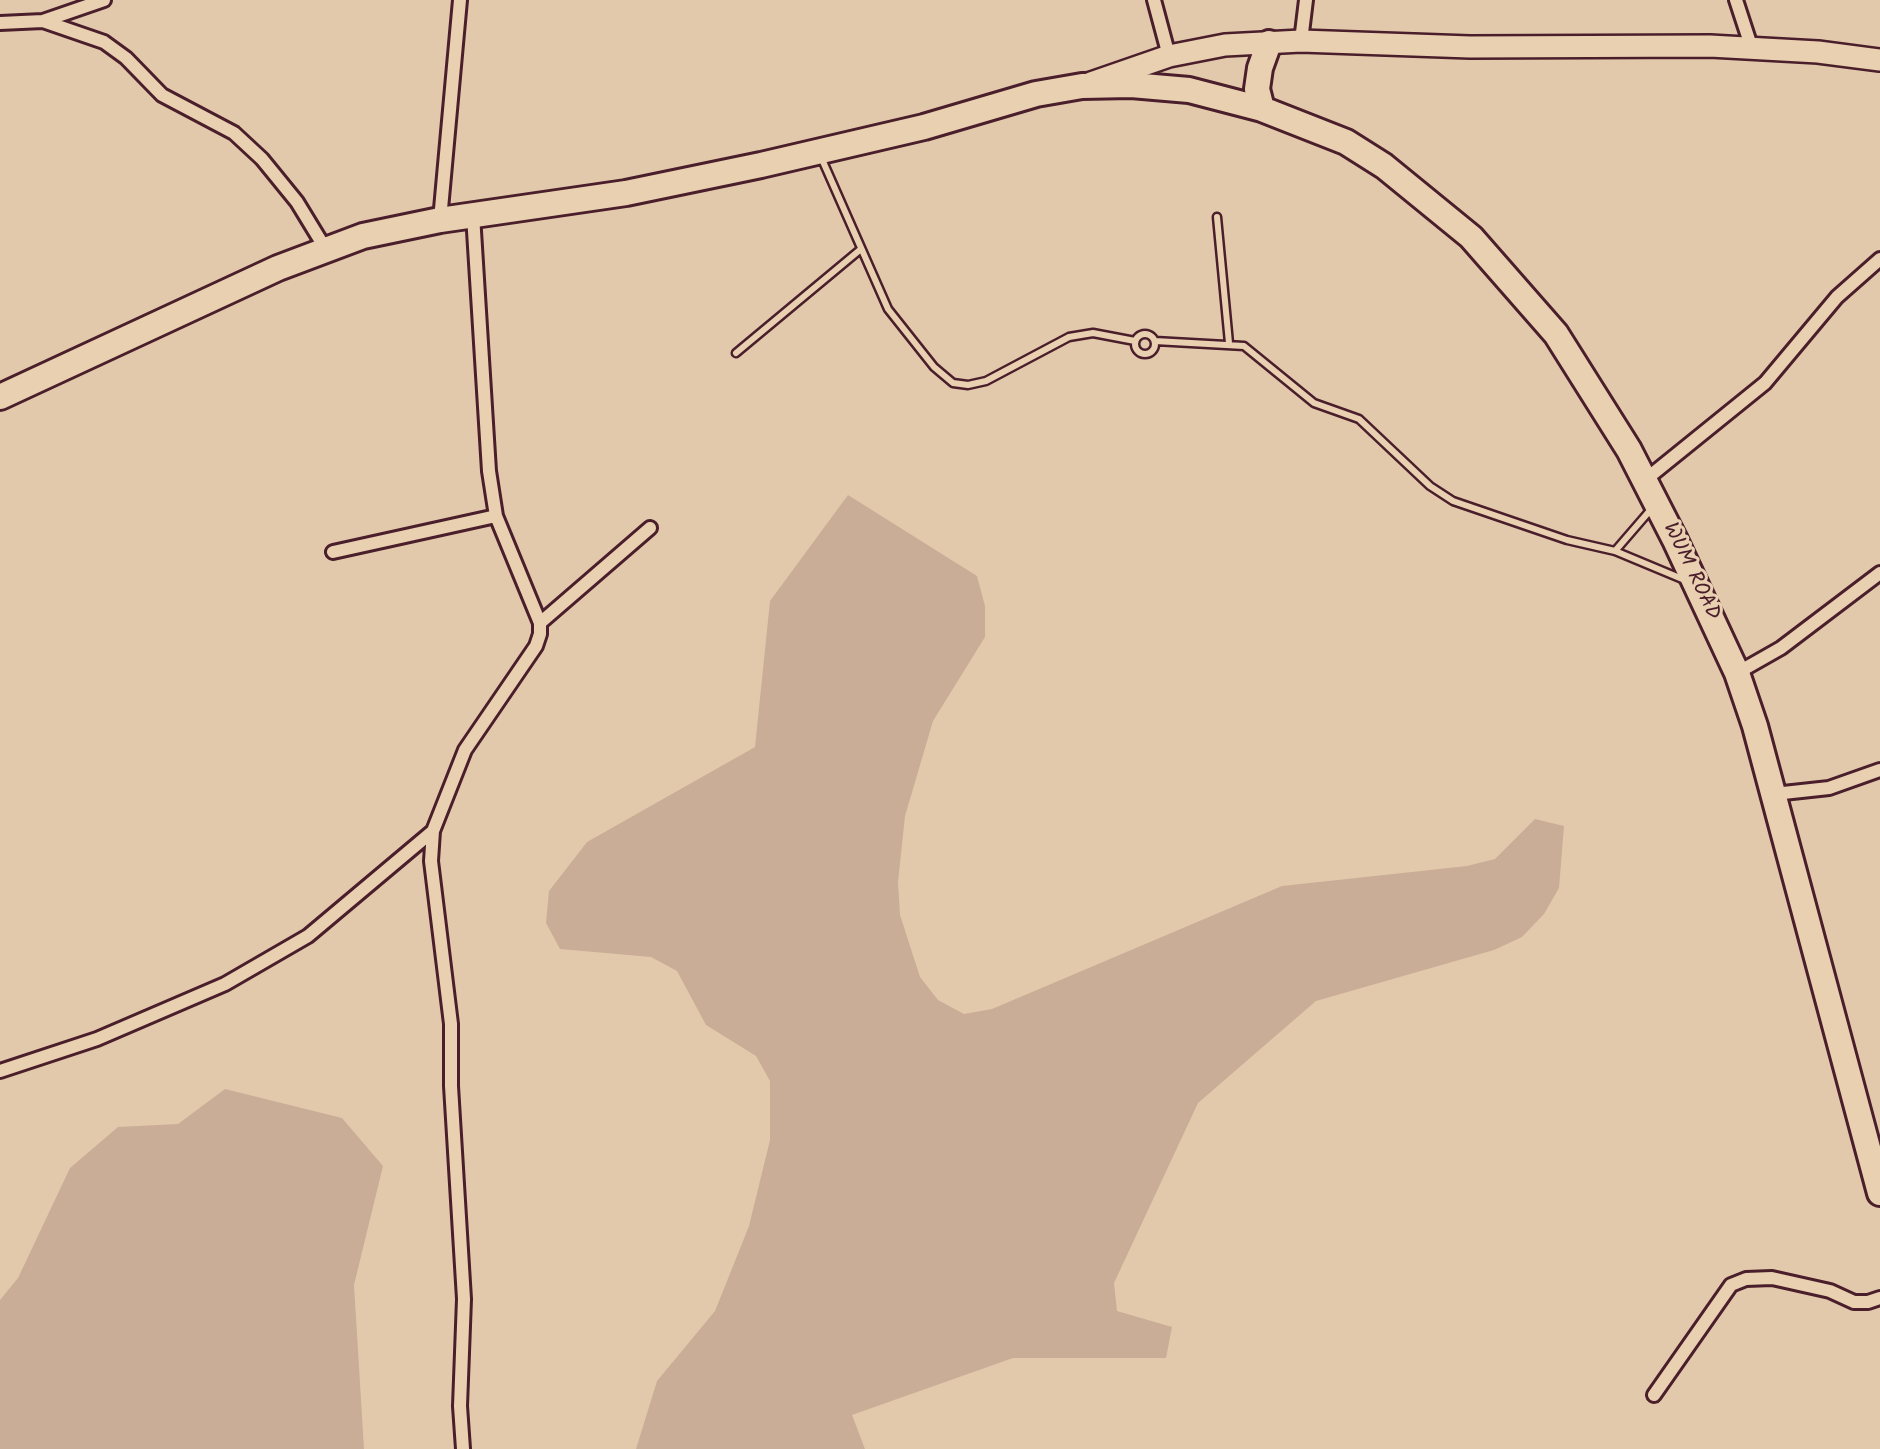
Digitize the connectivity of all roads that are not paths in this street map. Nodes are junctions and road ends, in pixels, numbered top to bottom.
1 (104, 0) edge
2 (460, 0) edge
3 (1154, 0) edge
4 (1306, 0) edge
5 (1736, 0) edge
6 (43, 21) junction
7 (0, 23) edge
8 (1301, 40) junction
9 (1269, 43) junction
10 (1752, 48) junction
11 (1169, 56) junction
12 (1880, 60) edge
13 (1082, 86) junction
14 (1262, 109) junction
15 (819, 151) junction
16 (473, 215) junction
17 (1217, 217) dead end
18 (440, 220) junction
19 (326, 248) junction
20 (861, 249) junction
21 (1880, 259) edge
22 (1135, 341) junction
23 (1155, 341) junction
24 (1229, 343) junction
25 (736, 353) dead end
26 (0, 397) edge
27 (1645, 480) junction
28 (1656, 503) junction
29 (496, 516) junction
30 (650, 528) dead end
31 (1615, 551) junction
32 (333, 552) dead end
33 (1880, 573) edge
34 (1698, 586) junction
35 (540, 623) junction
36 (1737, 673) junction
37 (1880, 770) edge
38 (1774, 794) junction
39 (433, 831) junction
40 (0, 1071) edge
41 (1873, 1137) edge
42 (1880, 1193) edge
43 (1880, 1298) edge
44 (1654, 1395) dead end
45 (463, 1449) edge

1 - 6 street
2 - 18 street
3 - 11 street
4 - 8 street
5 - 10 street
6 - 7 street
6 - 19 street
8 - 9 main road
8 - 10 main road
9 - 11 main road
9 - 14 highway
10 - 12 main road
11 - 13 main road
13 - 14 highway, WUM ROAD
13 - 15 highway, WUM ROAD
14 - 27 highway, WUM ROAD
15 - 16 highway, WUM ROAD
15 - 20 lane
16 - 18 highway, WUM ROAD
16 - 29 street
17 - 24 lane
18 - 19 highway, WUM ROAD
19 - 26 highway, WUM ROAD
20 - 22 lane
20 - 25 lane
21 - 27 street
22 - 23 lane
22 - 23 lane
23 - 24 lane
24 - 31 lane
27 - 28 highway, WUM ROAD
28 - 31 lane
28 - 34 highway, WUM ROAD
29 - 32 street
29 - 35 street
30 - 35 street
31 - 34 lane
33 - 36 street
34 - 36 highway, WUM ROAD
35 - 39 street
36 - 38 highway, WUM ROAD
37 - 38 street
38 - 41 highway, WUM ROAD
39 - 40 street
39 - 45 street
41 - 42 highway, WUM ROAD
43 - 44 street

